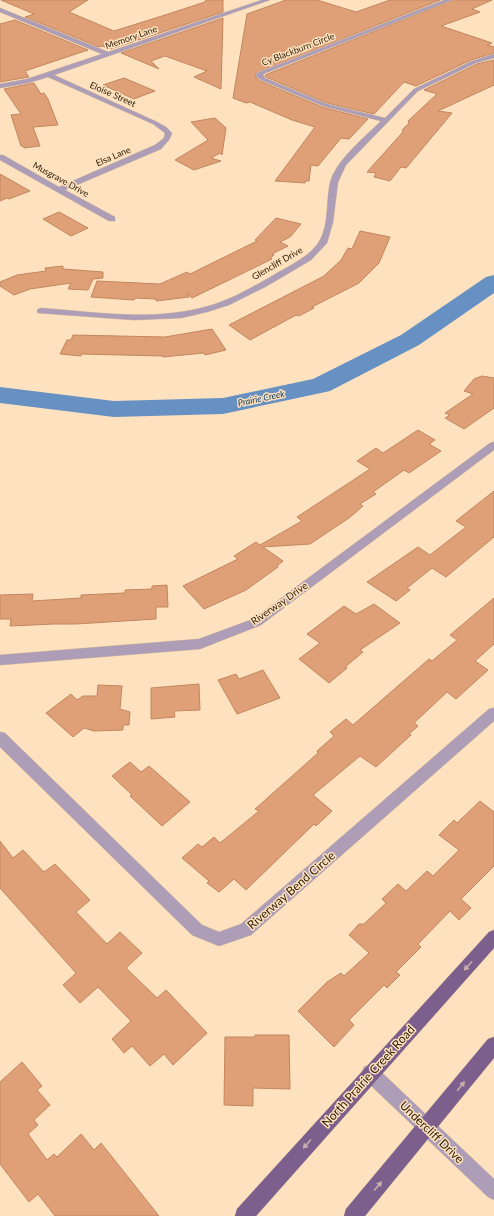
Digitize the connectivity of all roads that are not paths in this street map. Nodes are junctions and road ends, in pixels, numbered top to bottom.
1 (263, 0) edge
2 (449, 0) edge
3 (0, 10) edge
4 (107, 54) junction
5 (494, 56) edge
6 (48, 75) junction
7 (0, 86) edge
8 (385, 120) junction
9 (169, 133) joint
10 (0, 157) edge
11 (58, 190) junction
12 (112, 219) dead end
13 (41, 311) dead end
14 (494, 445) edge
15 (0, 660) edge
16 (494, 713) edge
17 (0, 737) edge
18 (494, 937) edge
19 (494, 1045) edge
20 (370, 1073) junction
21 (427, 1127) junction
22 (494, 1191) edge
23 (244, 1216) edge
24 (353, 1216) edge

1 - 4 street, Memory Lane
2 - 8 street, Cy Blackburn Circle
3 - 4 street
4 - 6 street, Memory Lane
5 - 8 street, Glencliff Drive
6 - 7 street, Memory Lane
6 - 9 street, Eloise Street
8 - 13 street, Glencliff Drive
9 - 11 street, Elsa Lane
10 - 11 street, Musgrave Drive
11 - 12 street, Musgrave Drive
14 - 15 street, Riverway Drive
16 - 17 street, Riverway Bend Circle
18 -> 20 main road, North Prairie Creek Road
21 -> 19 main road
20 - 21 street, Undercliff Drive
20 -> 23 main road, North Prairie Creek Road
21 - 22 street, Undercliff Drive
24 -> 21 main road

